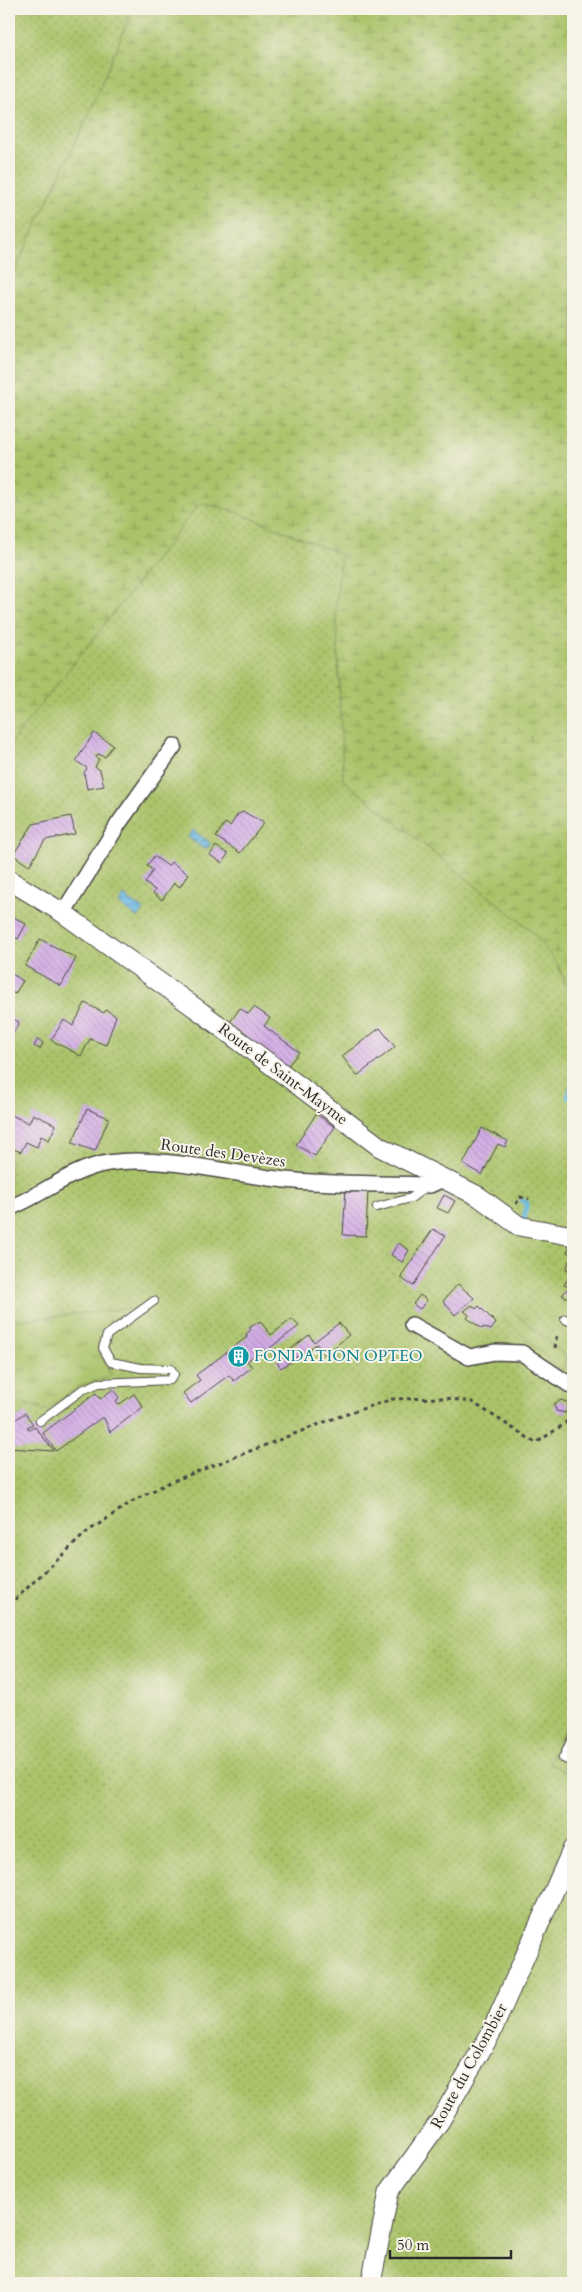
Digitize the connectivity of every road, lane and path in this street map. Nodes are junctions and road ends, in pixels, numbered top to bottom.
1 (174, 746) dead end
2 (9, 880) edge
3 (63, 912) junction
4 (435, 1182) junction
5 (529, 1199) dead end
6 (514, 1206) dead end
7 (377, 1207) dead end
8 (9, 1208) edge
9 (573, 1236) edge
10 (154, 1301) dead end
11 (566, 1319) dead end
12 (573, 1323) edge
13 (412, 1325) dead end
14 (557, 1333) dead end
15 (555, 1348) dead end
16 (573, 1387) edge
17 (573, 1396) edge
18 (40, 1421) dead end
19 (9, 1605) edge
20 (573, 1737) edge
21 (573, 1763) edge
22 (573, 1848) edge
23 (372, 2283) edge

1 - 3 street
2 - 3 street, Route de Saint-Mayme
3 - 4 street, Route de Saint-Mayme
4 - 7 lane
4 - 8 street, Route des Devèzes
4 - 9 street, Route de Saint-Mayme
5 - 6 path
10 - 18 lane
11 - 12 lane
13 - 16 street
14 - 15 path
17 - 19 path
20 - 21 lane
22 - 23 street, Route du Colombier

